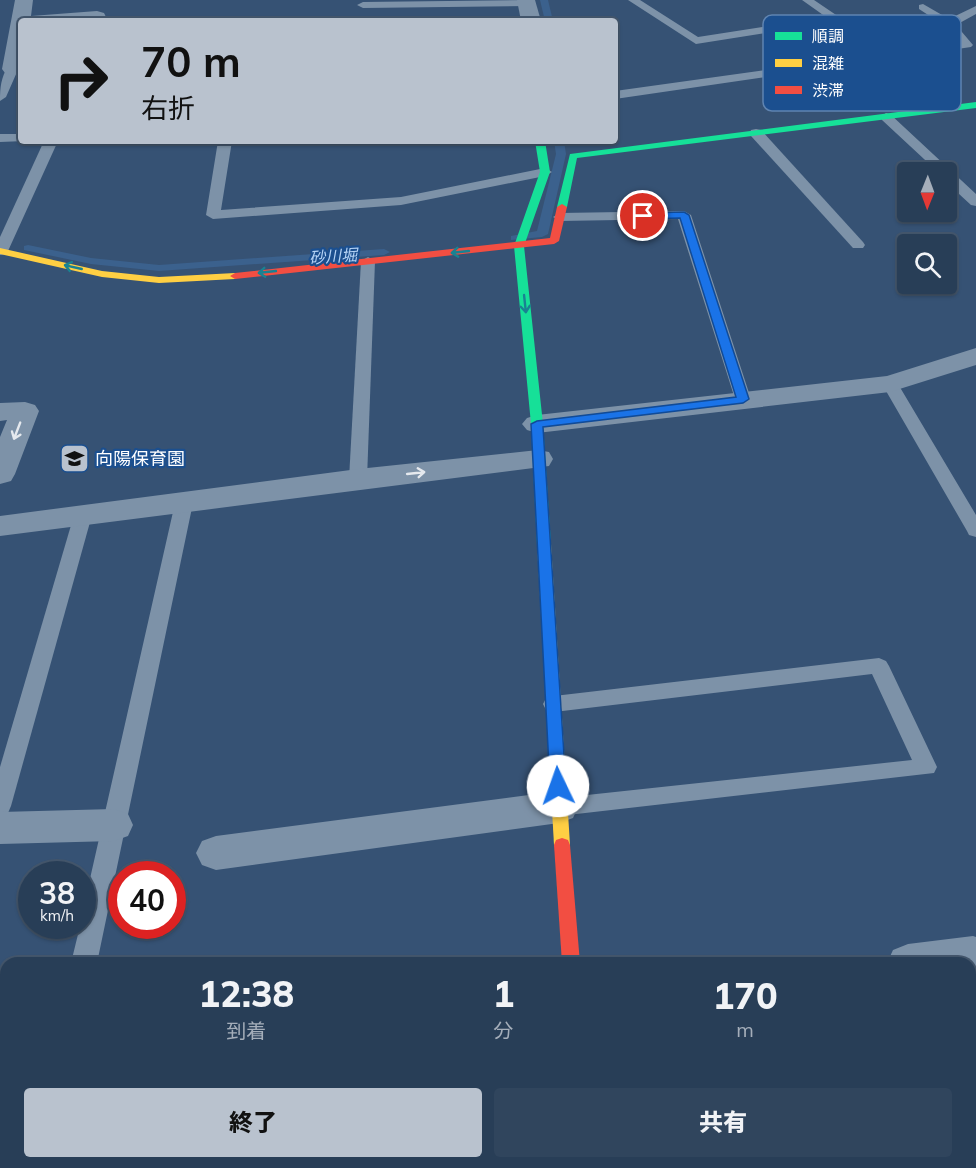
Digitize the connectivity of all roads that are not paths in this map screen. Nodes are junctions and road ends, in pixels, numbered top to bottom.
1 (24, 0) edge
2 (633, 0) edge
3 (807, 0) edge
4 (363, 4) dead end
5 (923, 7) dead end
6 (528, 8) edge
7 (976, 9) edge
8 (830, 15) edge
9 (935, 15) edge
10 (97, 17) dead end
11 (961, 17) edge
12 (22, 18) edge
13 (82, 18) edge
14 (763, 30) edge
15 (18, 37) edge
16 (961, 38) edge
17 (961, 46) edge
18 (11, 73) edge
19 (763, 75) edge
20 (618, 96) edge
21 (0, 97) edge
22 (976, 105) edge
23 (961, 107) edge
24 (931, 111) edge
25 (886, 117) junction
26 (756, 133) junction
27 (0, 138) edge
28 (18, 138) edge
29 (50, 144) edge
30 (225, 144) edge
31 (540, 144) edge
32 (934, 162) edge
33 (545, 172) junction
34 (957, 184) edge
35 (976, 202) edge
36 (560, 217) junction
37 (858, 245) dead end
38 (519, 246) junction
39 (0, 251) edge
40 (368, 261) junction
41 (976, 356) edge
42 (890, 384) junction
43 (743, 399) junction
44 (0, 412) edge
45 (537, 424) junction
46 (538, 459) junction
47 (0, 474) edge
48 (358, 479) junction
49 (184, 503) junction
50 (83, 515) junction
51 (0, 526) edge
52 (976, 531) edge
53 (554, 704) junction
54 (0, 806) edge
55 (559, 807) junction
56 (114, 825) junction
57 (0, 828) edge
58 (216, 853) dead end
59 (85, 957) edge
60 (571, 957) edge
61 (957, 957) edge
62 (974, 957) edge

1 - 12 street
2 - 14 lane
3 - 8 lane
4 - 6 lane
5 - 9 lane
7 - 11 lane
10 - 13 street
15 - 18 street
16 - 17 lane
18 - 21 lane
19 - 20 lane
22 - 23 street
24 - 25 street
25 - 26 street
25 - 32 lane
26 - 36 street
26 - 37 lane
27 - 28 lane
29 - 39 lane
30 - 33 lane
31 - 33 street
33 - 38 street
34 - 35 lane
36 - 38 street
36 - 43 lane
38 -> 40 street
38 -> 45 street
40 -> 39 street
40 - 48 lane
41 - 42 street
42 - 43 street
42 - 52 lane
43 - 45 street
44 -> 47 street
45 - 46 street
48 -> 46 street
46 - 53 street
48 - 49 street
49 - 50 street
49 - 56 lane
50 - 51 street
50 - 54 lane
53 - 55 street
53 - 55 lane
55 - 58 street
55 - 60 street
56 - 57 street
56 - 59 lane
61 - 62 street

